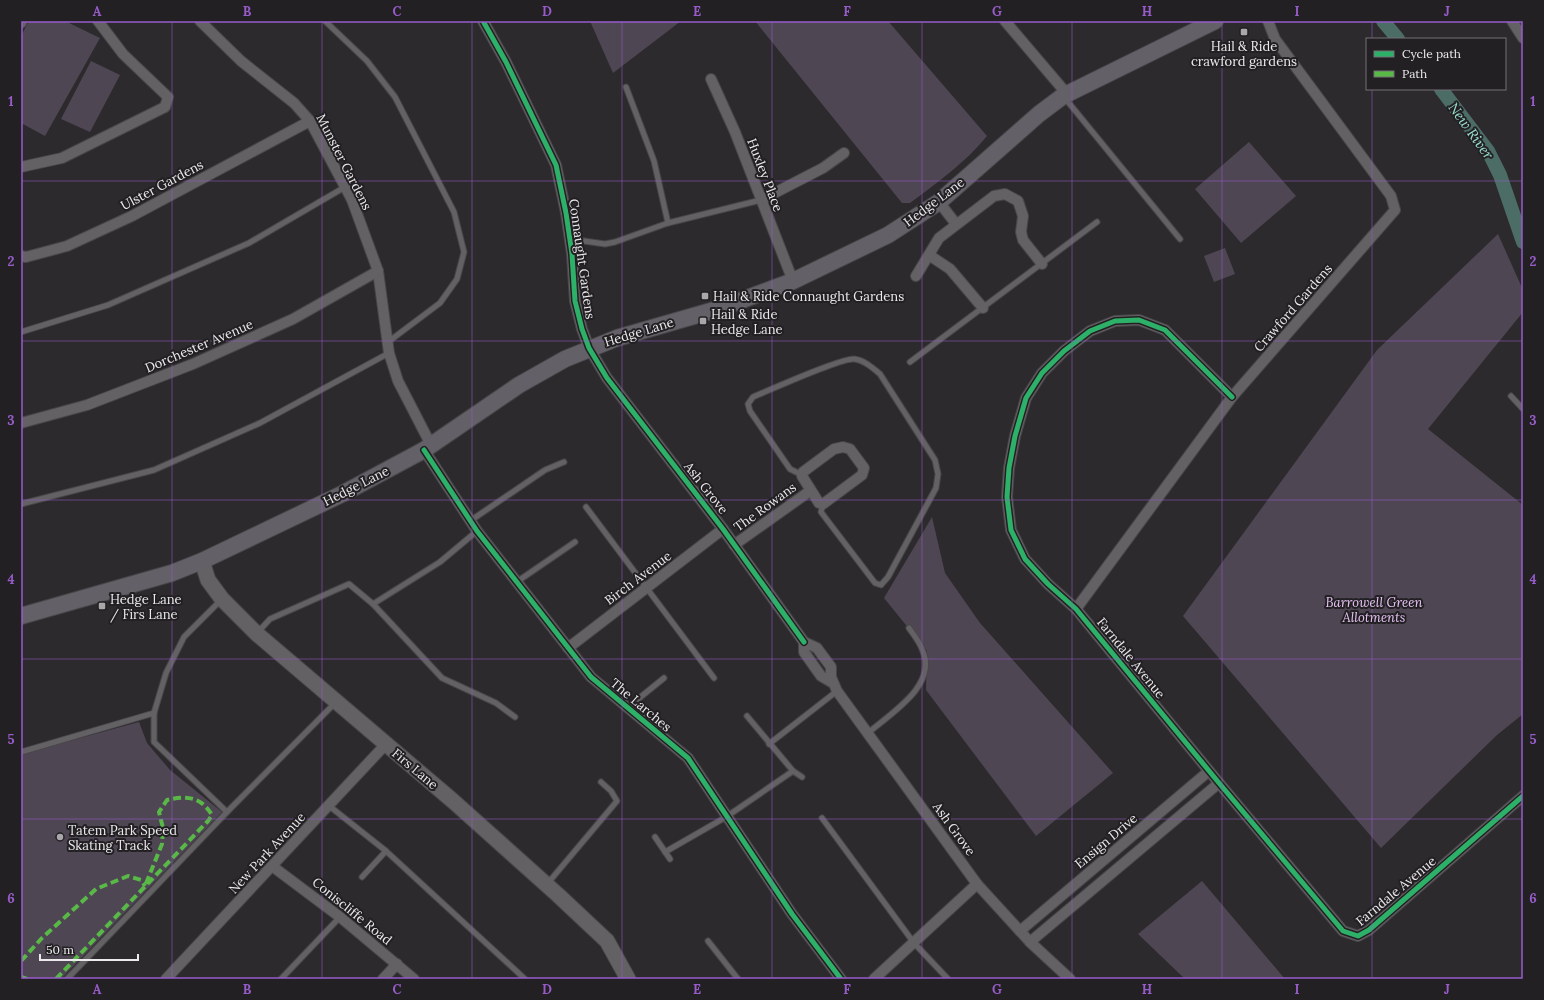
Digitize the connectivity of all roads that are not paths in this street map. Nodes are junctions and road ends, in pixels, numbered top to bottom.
1 (98, 21) edge
2 (200, 21) edge
3 (325, 21) edge
4 (483, 21) edge
5 (1006, 21) edge
6 (1215, 21) edge
7 (1268, 21) edge
8 (711, 79) dead end
9 (626, 87) dead end
10 (1065, 95) junction
11 (310, 121) junction
12 (844, 152) dead end
13 (21, 167) edge
14 (344, 187) junction
15 (761, 200) junction
16 (939, 202) junction
17 (1097, 222) dead end
18 (668, 223) junction
19 (956, 224) junction
20 (1180, 239) dead end
21 (570, 240) junction
22 (929, 255) junction
23 (21, 256) edge
24 (1042, 264) junction
25 (378, 271) junction
26 (916, 276) dead end
27 (793, 281) junction
28 (983, 308) junction
29 (21, 332) edge
30 (388, 348) junction
31 (589, 348) junction
32 (910, 362) dead end
33 (1511, 396) dead end
34 (1232, 397) junction
35 (1523, 409) edge
36 (21, 423) edge
37 (427, 448) junction
38 (564, 462) dead end
39 (802, 475) junction
40 (810, 490) junction
41 (21, 504) edge
42 (823, 504) junction
43 (586, 507) dead end
44 (470, 521) junction
45 (723, 529) junction
46 (477, 531) junction
47 (575, 542) dead end
48 (734, 545) junction
49 (202, 561) junction
50 (518, 581) junction
51 (646, 589) junction
52 (222, 600) junction
53 (373, 604) junction
54 (1076, 609) junction
55 (21, 616) edge
56 (909, 628) dead end
57 (256, 634) junction
58 (568, 648) junction
59 (664, 678) dead end
60 (714, 678) dead end
61 (835, 687) junction
62 (336, 702) junction
63 (627, 708) junction
64 (154, 713) junction
65 (747, 716) dead end
66 (515, 717) dead end
67 (868, 733) junction
68 (386, 744) junction
69 (769, 744) junction
70 (21, 752) edge
71 (793, 771) junction
72 (1209, 771) junction
73 (802, 777) dead end
74 (601, 782) dead end
75 (1219, 783) junction
76 (1523, 796) edge
77 (328, 805) junction
78 (227, 812) junction
79 (726, 817) junction
80 (822, 818) dead end
81 (655, 837) dead end
82 (386, 851) junction
83 (665, 852) junction
84 (670, 859) dead end
85 (272, 866) junction
86 (362, 877) dead end
87 (977, 884) junction
88 (546, 885) junction
89 (340, 917) junction
90 (1020, 931) junction
91 (708, 941) dead end
92 (1030, 942) junction
93 (914, 943) junction
94 (396, 964) junction
95 (67, 979) edge
96 (166, 979) edge
97 (281, 979) edge
98 (382, 979) edge
99 (414, 979) edge
100 (525, 979) edge
101 (628, 979) edge
102 (738, 979) edge
103 (841, 979) edge
104 (874, 979) edge
105 (948, 979) edge
106 (1070, 979) edge

1 - 13 street
2 - 11 street, Munster Gardens
3 - 30 lane
4 - 21 street, Connaught Gardens
5 - 10 street
6 - 10 main road, Hedge Lane
7 - 34 street, Crawford Gardens
8 - 15 street, Huxley Place
9 - 18 lane
10 - 16 main road, Hedge Lane
10 - 20 lane
11 - 14 street, Munster Gardens
11 - 23 street, Ulster Gardens
12 - 15 street
14 - 25 street, Munster Gardens
14 - 29 lane
15 - 18 lane
15 - 27 street, Huxley Place
16 - 19 street
16 - 27 main road, Hedge Lane
17 - 24 lane
18 - 21 lane
19 - 22 street
19 - 24 street
21 - 31 street, Connaught Gardens
22 - 26 street
22 - 28 street
24 - 28 lane
25 - 30 street, Munster Gardens
25 - 36 street, Dorchester Avenue
27 - 31 main road, Hedge Lane
28 - 32 lane
30 - 37 street, Munster Gardens
30 - 41 lane
31 - 37 main road, Hedge Lane
31 - 45 street, Ash Grove
33 - 35 lane
34 - 54 street, Crawford Gardens
34 - 54 street, Farndale Avenue
37 - 44 street, The Larches
37 - 49 main road, Hedge Lane
38 - 44 lane
39 - 40 street
39 - 42 street
39 - 42 lane
40 - 42 street
40 - 48 street, The Rowans
43 - 51 lane
44 - 46 street, The Larches
45 - 48 street, Ash Grove
45 - 51 street, Birch Avenue
46 - 50 street, The Larches
46 - 53 lane
47 - 50 lane
48 - 61 street, Ash Grove
49 - 52 street, Firs Lane
49 - 55 main road, Hedge Lane
50 - 58 street, The Larches
51 - 58 street, Birch Avenue
51 - 60 lane
52 - 57 street, Firs Lane
52 - 64 lane
53 - 57 lane
53 - 66 lane
54 - 72 street, Farndale Avenue
56 - 67 lane
57 - 62 street, Firs Lane
58 - 63 street, The Larches
59 - 63 lane
61 - 67 street, Ash Grove
61 - 69 lane
62 - 68 street, Firs Lane
62 - 78 lane
63 - 79 street, The Larches
64 - 70 lane
64 - 78 lane
65 - 69 lane
67 - 87 street, Ash Grove
68 - 77 street, New Park Avenue
68 - 88 street, Firs Lane
69 - 71 lane
71 - 73 lane
71 - 79 lane
72 - 75 street, Farndale Avenue
72 - 90 street, Ensign Drive
74 - 88 lane
75 - 76 street, Farndale Avenue
75 - 92 street
77 - 82 lane
77 - 85 street, New Park Avenue
78 - 95 lane
79 - 83 lane
79 - 103 street, The Larches
80 - 93 lane
81 - 83 lane
82 - 86 lane
82 - 100 lane
83 - 84 lane
85 - 89 street, Coniscliffe Road
85 - 96 street, New Park Avenue
87 - 90 street, Ash Grove
87 - 93 street
88 - 101 street, Firs Lane
89 - 94 street, Coniscliffe Road
89 - 97 lane
90 - 92 street, Ash Grove
91 - 102 lane
92 - 106 street, Ash Grove
93 - 104 street
93 - 105 lane
94 - 98 street
94 - 99 street, Coniscliffe Road

